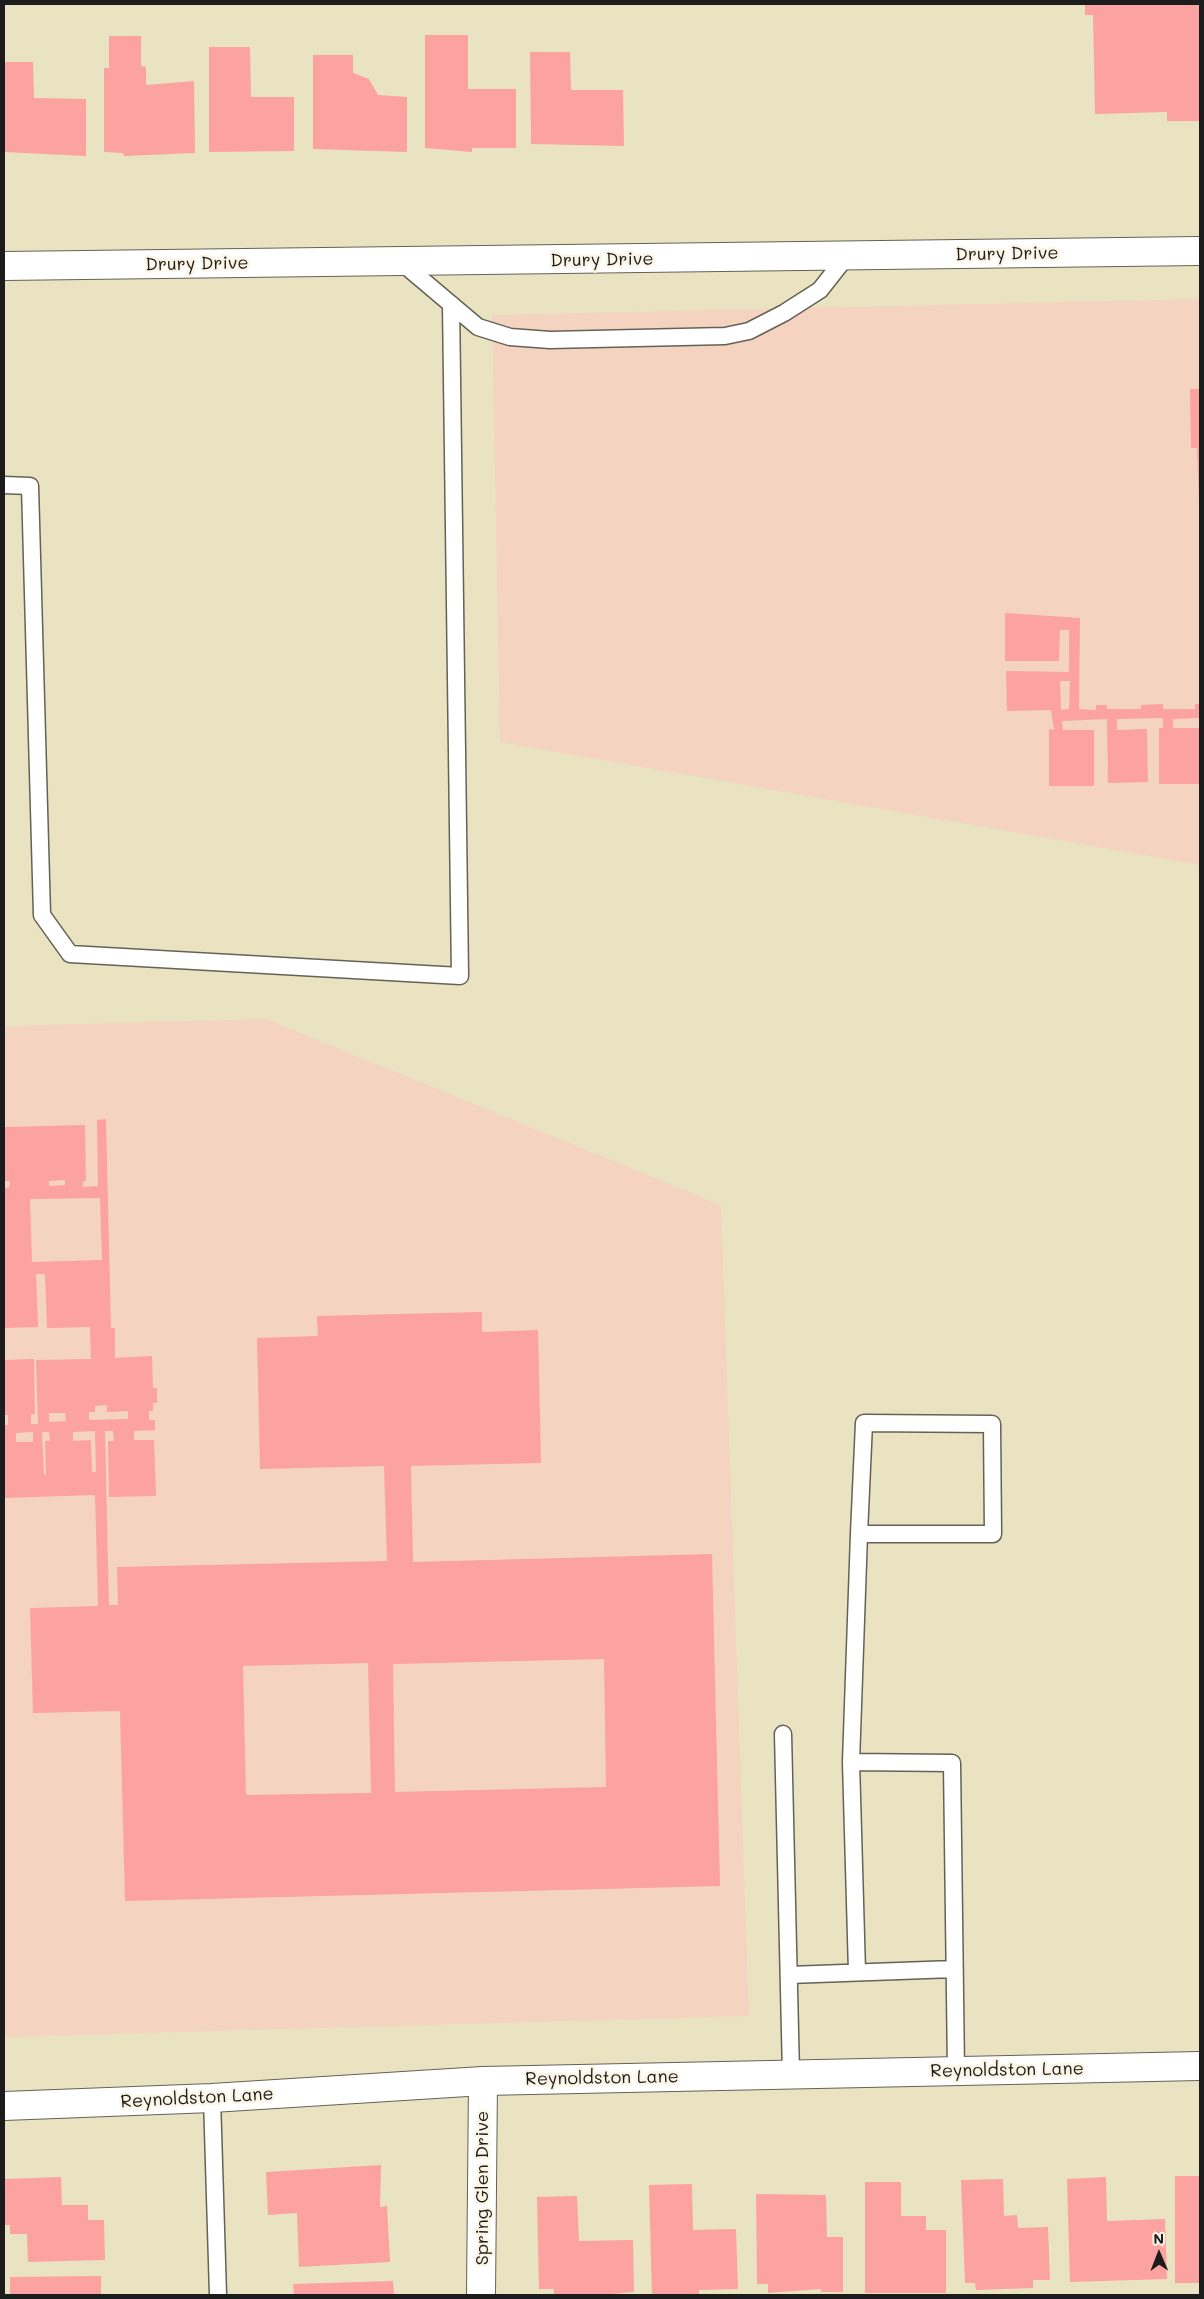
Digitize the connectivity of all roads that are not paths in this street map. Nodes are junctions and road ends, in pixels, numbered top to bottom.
1 (1200, 251) edge
2 (846, 257) junction
3 (401, 262) junction
4 (4, 266) edge
5 (450, 304) junction
6 (4, 485) edge
7 (859, 1534) junction
8 (783, 1734) dead end
9 (851, 1762) junction
10 (954, 1969) junction
11 (857, 1972) junction
12 (789, 1975) junction
13 (1200, 2066) edge
14 (956, 2071) junction
15 (792, 2074) junction
16 (483, 2081) junction
17 (212, 2098) junction
18 (4, 2106) edge
19 (218, 2295) edge
20 (481, 2295) edge

1 - 2 street, Drury Drive
2 - 3 street, Drury Drive
2 - 5 lane
3 - 4 street, Drury Drive
3 - 5 lane
5 - 6 lane
7 - 7 lane
7 - 9 lane
8 - 12 lane
9 - 10 lane
9 - 11 lane
10 - 11 lane
10 - 14 lane
11 - 12 lane
12 - 15 lane
13 - 14 street, Reynoldston Lane
14 - 15 street, Reynoldston Lane
15 - 16 street, Reynoldston Lane
16 - 17 street, Reynoldston Lane
16 - 20 street, Spring Glen Drive
17 - 18 street, Reynoldston Lane
17 - 19 lane

